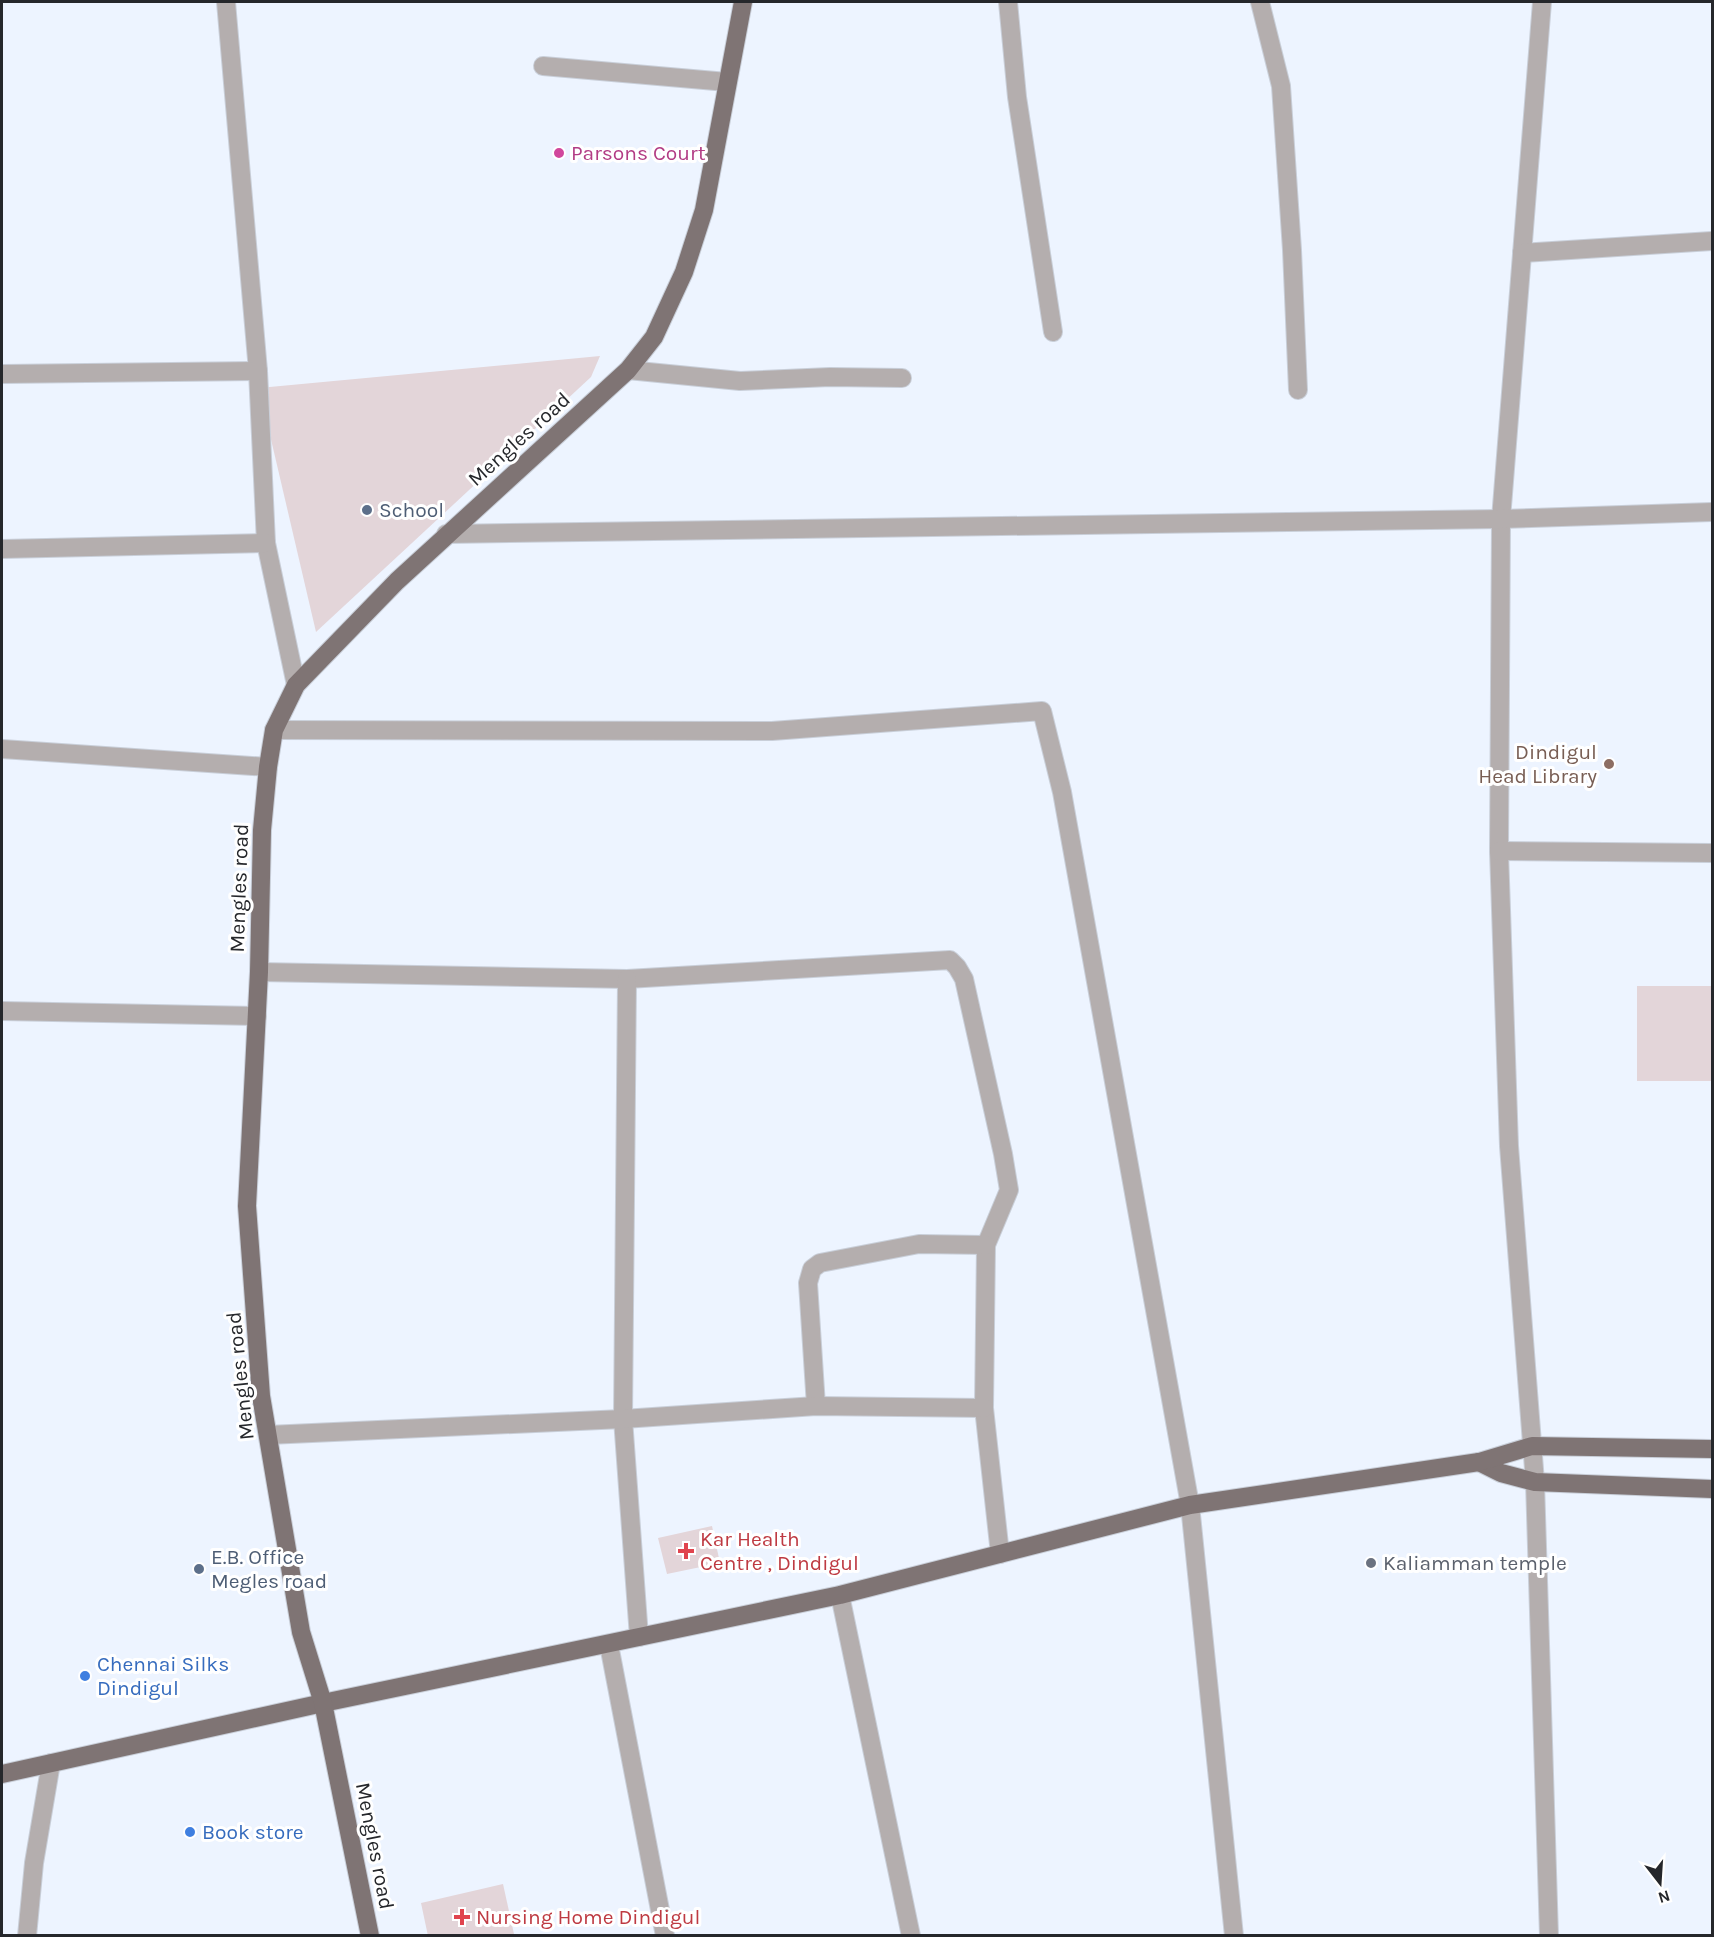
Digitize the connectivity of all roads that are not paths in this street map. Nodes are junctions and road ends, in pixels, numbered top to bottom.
1 (226, 2) edge
2 (743, 2) edge
3 (1008, 2) edge
4 (1260, 2) edge
5 (1542, 2) edge
6 (543, 66) dead end
7 (727, 82) junction
8 (1713, 241) edge
9 (1522, 253) junction
10 (1053, 332) dead end
11 (628, 369) junction
12 (258, 371) junction
13 (2, 374) edge
14 (902, 378) dead end
15 (1298, 390) dead end
16 (1713, 512) edge
17 (1501, 519) junction
18 (446, 534) junction
19 (266, 543) junction
20 (2, 549) edge
21 (296, 685) junction
22 (274, 730) junction
23 (2, 749) edge
24 (268, 767) junction
25 (1499, 851) junction
26 (1713, 853) edge
27 (259, 972) junction
28 (627, 979) junction
29 (2, 1011) edge
30 (257, 1016) junction
31 (986, 1245) junction
32 (816, 1406) junction
33 (984, 1408) junction
34 (622, 1419) junction
35 (268, 1435) junction
36 (1532, 1446) junction
37 (1713, 1449) edge
38 (1479, 1462) junction
39 (1535, 1482) junction
40 (1713, 1489) edge
41 (1190, 1505) junction
42 (1000, 1554) junction
43 (840, 1595) junction
44 (639, 1637) junction
45 (609, 1645) junction
46 (323, 1702) junction
47 (51, 1763) junction
48 (2, 1774) edge
49 (27, 1935) edge
50 (370, 1935) edge
51 (665, 1935) edge
52 (911, 1935) edge
53 (1234, 1935) edge
54 (1549, 1935) edge

1 - 12 street
2 - 7 main road, Mengles road
3 - 10 street
4 - 15 street
5 - 9 street
6 - 7 street
7 - 11 main road, Mengles road
8 - 9 street
9 - 17 street
11 - 14 street
11 - 18 main road, Mengles road
12 - 13 street
12 - 19 street
16 - 17 street
17 - 18 street
17 - 25 street
18 - 21 main road, Mengles road
19 - 20 street
19 - 21 street
21 - 22 main road, Mengles road
22 - 24 main road, Mengles road
22 - 41 street
23 - 24 street
24 - 27 main road, Mengles road
25 - 26 street
25 - 36 street
27 - 28 street
27 - 30 main road, Mengles road
28 - 31 street
28 - 34 street
29 - 30 street
30 - 35 main road, Mengles road
31 - 32 street
31 - 33 street
32 - 33 street
32 - 34 street
33 - 42 street
34 - 35 street
34 - 44 street
35 - 46 main road, Mengles road
36 - 37 main road
36 - 38 main road
36 - 39 street
38 - 39 main road
38 - 41 main road
39 - 40 main road
39 - 54 street
41 - 42 main road
41 - 53 street
42 - 43 main road
43 - 44 main road
43 - 52 street
44 - 45 main road
45 - 46 main road
45 - 51 street
46 - 47 main road
46 - 50 main road, Mengles road
47 - 48 main road
47 - 49 street

